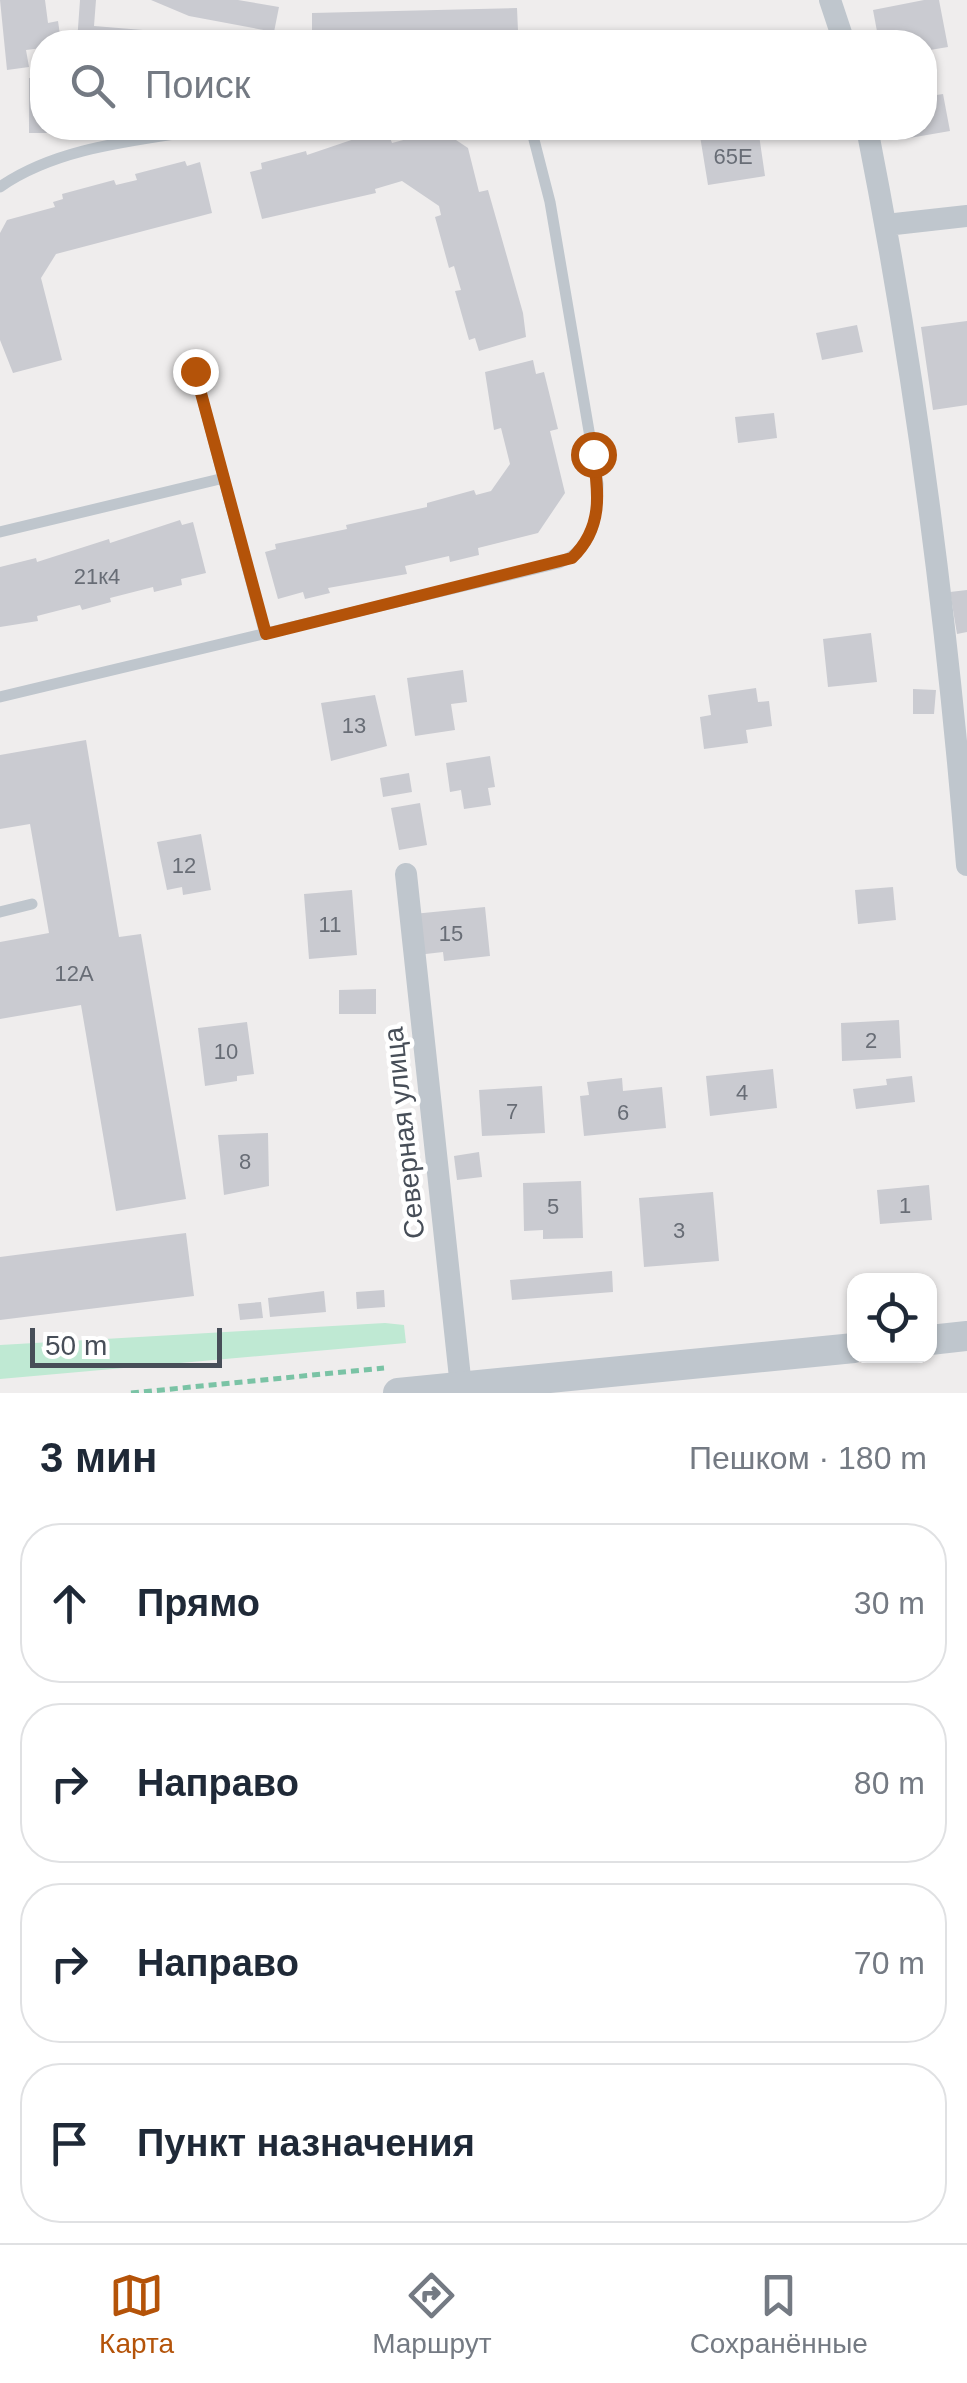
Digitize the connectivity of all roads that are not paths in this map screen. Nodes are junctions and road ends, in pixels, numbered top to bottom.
1 (830, 0) edge
2 (840, 30) edge
3 (148, 140) edge
4 (535, 140) edge
5 (868, 140) edge
6 (0, 187) edge
7 (967, 216) edge
8 (886, 225) junction
9 (195, 371) dead end
10 (224, 478) junction
11 (0, 532) edge
12 (266, 634) junction
13 (959, 673) edge
14 (0, 698) edge
15 (967, 865) edge
16 (406, 874) dead end
17 (32, 904) dead end
18 (0, 912) edge
19 (967, 1336) edge
20 (937, 1339) edge
21 (847, 1349) edge
22 (461, 1387) junction
23 (398, 1393) edge

1 - 2 street
3 - 6 lane
4 - 12 lane
5 - 8 street
7 - 8 street
8 - 13 street
9 - 10 lane
10 - 11 lane
10 - 12 lane
12 - 14 lane
13 - 15 street
16 - 22 street, Северная улица
17 - 18 lane
19 - 20 street
21 - 22 street
22 - 23 street

